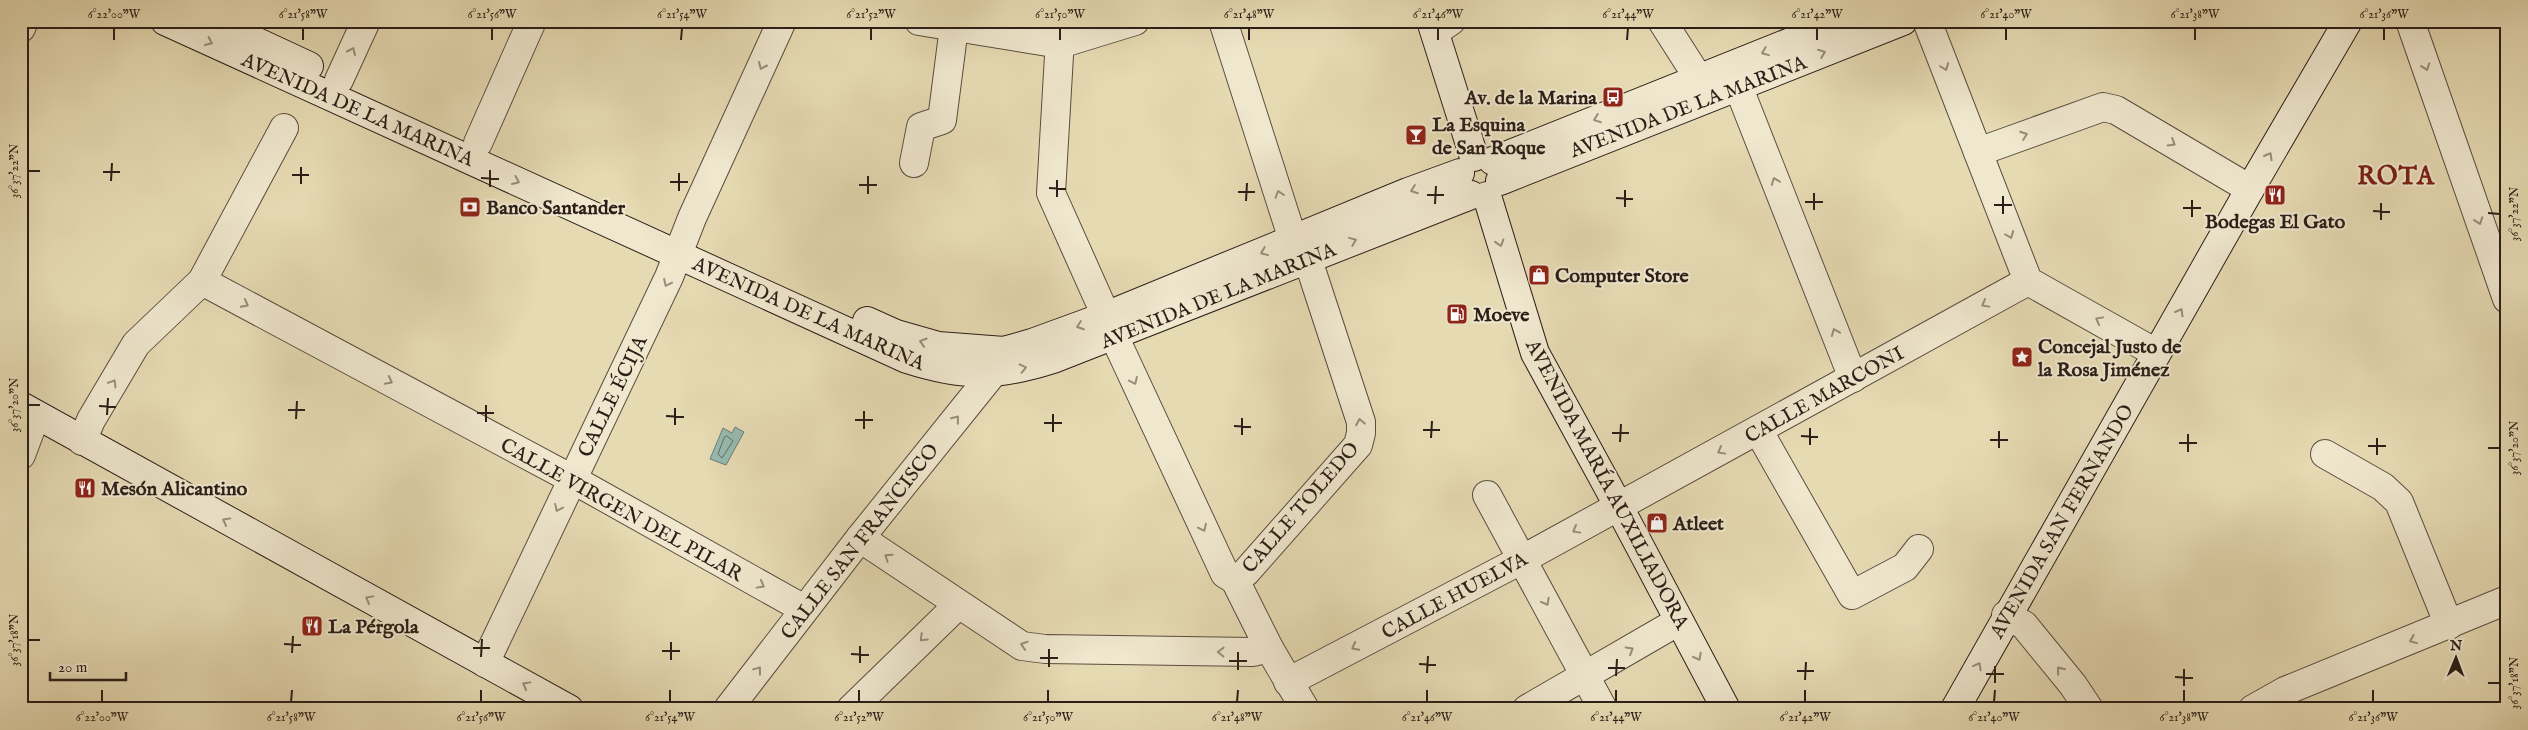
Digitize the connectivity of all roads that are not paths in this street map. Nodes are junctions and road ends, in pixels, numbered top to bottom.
1 (24, 21) edge
2 (165, 21) edge
3 (212, 21) edge
4 (366, 21) edge
5 (532, 21) edge
6 (782, 21) edge
7 (919, 21) edge
8 (1135, 21) edge
9 (1223, 21) edge
10 (1662, 21) edge
11 (1843, 21) edge
12 (1903, 21) edge
13 (1927, 21) edge
14 (2348, 21) edge
15 (2410, 21) edge
16 (1439, 25) edge
17 (954, 27) junction
18 (21, 28) edge
19 (1060, 32) edge
20 (1699, 79) junction
21 (339, 80) junction
22 (1738, 86) junction
23 (284, 128) dead end
24 (478, 143) junction
25 (1978, 152) junction
26 (914, 163) dead end
27 (1481, 177) junction
28 (2250, 189) junction
29 (682, 246) junction
30 (1301, 250) junction
31 (2028, 280) junction
32 (202, 281) junction
33 (2507, 298) edge
34 (1110, 326) junction
35 (2156, 352) junction
36 (992, 374) junction
37 (1852, 378) junction
38 (29, 410) edge
39 (1758, 430) junction
40 (82, 441) junction
41 (2325, 454) dead end
42 (21, 455) edge
43 (572, 479) junction
44 (1487, 495) dead end
45 (1619, 507) junction
46 (860, 538) junction
47 (1919, 549) dead end
48 (1523, 559) junction
49 (1235, 580) junction
50 (2507, 600) edge
51 (958, 604) junction
52 (804, 610) junction
53 (2006, 615) junction
54 (1679, 621) junction
55 (2449, 625) junction
56 (1269, 648) junction
57 (485, 663) junction
58 (1585, 675) junction
59 (1288, 682) junction
60 (569, 709) edge
61 (728, 709) edge
62 (851, 709) edge
63 (1305, 709) edge
64 (1527, 709) edge
65 (1603, 709) edge
66 (1726, 709) edge
67 (1955, 709) edge
68 (2089, 709) edge
69 (2254, 709) edge

1 - 18 street
2 -> 29 street, AVENIDA DE LA MARINA
3 - 21 street, AVENIDA DE LA MARINA
21 -> 4 street
5 - 24 street
6 -> 29 street, CALLE ÉCIJA
7 - 17 street
8 - 19 street
30 -> 9 street, CALLE TOLEDO
10 - 20 street
11 -> 20 street, AVENIDA DE LA MARINA
22 -> 12 street, AVENIDA DE LA MARINA
13 -> 25 street
28 -> 14 street, AVENIDA SAN FERNANDO
15 -> 33 street
16 - 27 street, AVENIDA MARÍA AUXILIADORA
17 - 19 street
17 - 26 street
19 - 34 street
20 -> 27 street, AVENIDA DE LA MARINA
21 - 24 street, AVENIDA DE LA MARINA
22 - 27 street, AVENIDA DE LA MARINA
37 -> 22 street
23 - 32 street
24 - 29 street, AVENIDA DE LA MARINA
25 -> 28 street
25 -> 31 street
27 - 30 street, AVENIDA DE LA MARINA
27 -> 45 street, AVENIDA MARÍA AUXILIADORA
35 -> 28 street, AVENIDA SAN FERNANDO
34 -> 29 street, AVENIDA DE LA MARINA
29 - 36 street, AVENIDA DE LA MARINA
29 -> 43 street, CALLE ÉCIJA
30 - 34 street, AVENIDA DE LA MARINA
49 -> 30 street, CALLE TOLEDO
35 -> 31 street
31 -> 37 street, CALLE MARCONI
40 -> 32 street
32 -> 43 street, CALLE VIRGEN DEL PILAR
36 -> 34 street, AVENIDA DE LA MARINA
34 -> 49 street
35 - 53 street, AVENIDA SAN FERNANDO
46 -> 36 street, CALLE SAN FRANCISCO
37 - 39 street, CALLE MARCONI
38 - 40 street
38 - 42 street
39 -> 45 street, CALLE MARCONI
39 - 47 street
57 -> 40 street
41 - 55 street
43 -> 52 street, CALLE VIRGEN DEL PILAR
43 -> 57 street, CALLE ÉCIJA
44 - 48 street
45 -> 48 street, CALLE HUELVA
45 - 54 street, AVENIDA MARÍA AUXILIADORA
51 -> 46 street
46 - 52 street, CALLE SAN FRANCISCO
48 -> 58 street
48 -> 59 street, CALLE HUELVA
49 - 56 street
50 - 55 street
56 -> 51 street
51 -> 62 street
61 -> 52 street, CALLE SAN FRANCISCO
67 -> 53 street, AVENIDA SAN FERNANDO
68 -> 53 street
58 -> 54 street
54 -> 66 street, AVENIDA MARÍA AUXILIADORA
55 -> 69 street
56 - 59 street
60 -> 57 street
58 - 64 street
58 - 65 street
59 - 63 street

